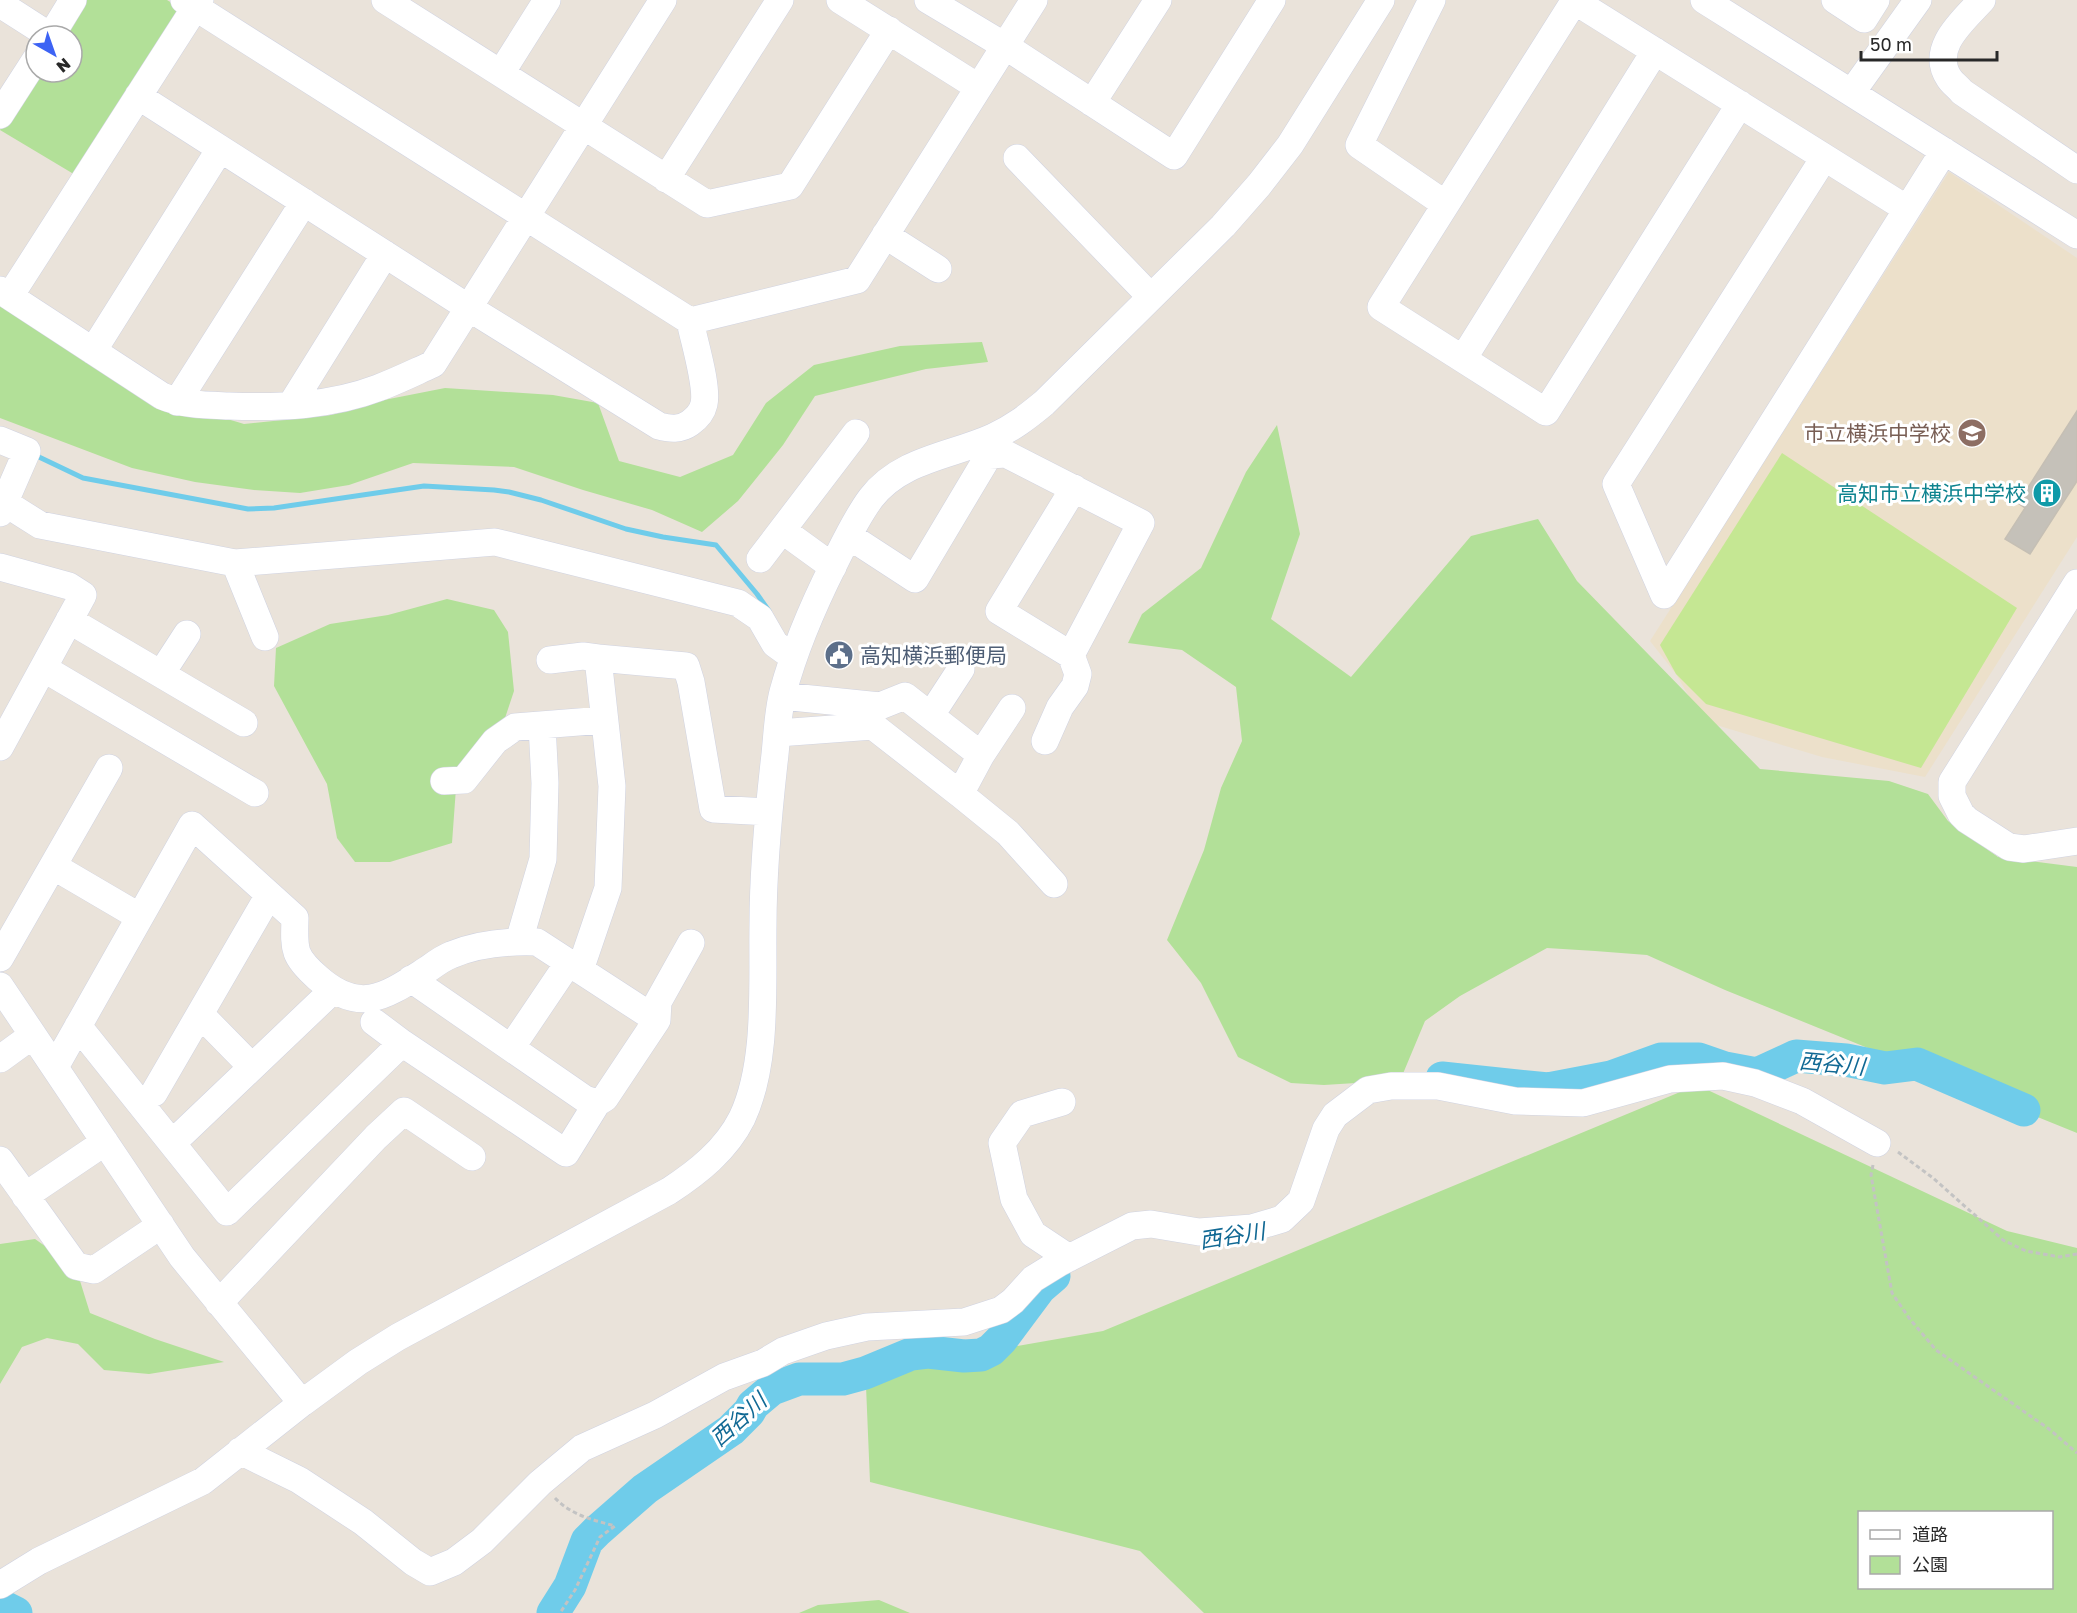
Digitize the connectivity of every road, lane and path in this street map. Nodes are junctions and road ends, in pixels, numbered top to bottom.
1 (74, 0) edge
2 (385, 0) edge
3 (548, 0) edge
4 (663, 0) edge
5 (780, 0) edge
6 (840, 0) edge
7 (928, 0) edge
8 (1034, 0) edge
9 (1158, 0) edge
10 (1272, 0) edge
11 (1381, 0) edge
12 (1432, 0) edge
13 (1574, 0) edge
14 (1704, 0) edge
15 (1835, 0) edge
16 (1876, 0) edge
17 (1918, 0) edge
18 (1982, 0) edge
19 (193, 2) edge
20 (0, 4) edge
21 (425, 10) edge
22 (31, 24) edge
23 (58, 24) edge
24 (889, 30) junction
25 (1005, 46) junction
26 (1655, 51) junction
27 (501, 73) junction
28 (24, 78) edge
29 (978, 87) junction
30 (1852, 92) junction
31 (138, 96) junction
32 (1092, 103) junction
33 (1740, 104) junction
34 (0, 115) edge
35 (584, 126) junction
36 (220, 149) junction
37 (1944, 151) junction
38 (1017, 158) dead end
39 (1824, 158) junction
40 (2077, 170) edge
41 (666, 179) junction
42 (304, 202) junction
43 (1446, 204) junction
44 (1907, 209) junction
45 (527, 216) junction
46 (885, 235) junction
47 (2077, 235) edge
48 (385, 254) junction
49 (938, 269) dead end
50 (5, 293) edge
51 (1151, 297) junction
52 (469, 308) junction
53 (690, 321) junction
54 (93, 351) junction
55 (1462, 359) junction
56 (177, 402) junction
57 (291, 405) junction
58 (856, 433) dead end
59 (0, 440) edge
60 (990, 447) junction
61 (1074, 488) junction
62 (2, 508) edge
63 (782, 530) junction
64 (849, 536) junction
65 (760, 559) dead end
66 (235, 563) junction
67 (0, 567) edge
68 (833, 567) junction
69 (2077, 583) edge
70 (69, 620) junction
71 (187, 634) dead end
72 (265, 637) dead end
73 (1071, 655) junction
74 (793, 657) junction
75 (598, 658) junction
76 (550, 660) dead end
77 (44, 668) junction
78 (961, 669) dead end
79 (161, 674) junction
80 (782, 696) junction
81 (1012, 708) dead end
82 (931, 715) junction
83 (604, 720) junction
84 (244, 723) dead end
85 (542, 725) junction
86 (778, 733) junction
87 (1045, 741) dead end
88 (0, 747) edge
89 (981, 756) junction
90 (109, 768) dead end
91 (444, 781) dead end
92 (255, 793) dead end
93 (960, 794) junction
94 (769, 812) junction
95 (2077, 841) edge
96 (53, 866) junction
97 (1054, 884) dead end
98 (269, 895) junction
99 (140, 917) junction
100 (519, 941) junction
101 (691, 943) dead end
102 (0, 958) edge
103 (575, 966) junction
104 (411, 980) junction
105 (0, 986) edge
106 (332, 991) junction
107 (200, 1014) junction
108 (657, 1020) junction
109 (374, 1022) dead end
110 (78, 1026) junction
111 (33, 1035) junction
112 (402, 1043) junction
113 (511, 1048) junction
114 (0, 1059) edge
115 (55, 1067) junction
116 (252, 1067) junction
117 (154, 1093) dead end
118 (1062, 1102) dead end
119 (597, 1103) junction
120 (183, 1133) dead end
121 (105, 1142) junction
122 (1877, 1143) junction
123 (472, 1157) dead end
124 (0, 1160) edge
125 (26, 1196) junction
126 (161, 1225) junction
127 (2077, 1254) edge
128 (1069, 1258) junction
129 (219, 1303) junction
130 (302, 1403) junction
131 (240, 1451) junction
132 (2077, 1453) edge
133 (540, 1483) junction
134 (0, 1585) edge
135 (560, 1613) edge

1 - 23 street
2 - 21 street
3 - 27 street
4 - 35 street
5 - 41 street
6 - 24 street
7 - 25 street
8 - 25 street
9 - 32 street
10 - 32 street
11 - 51 street
12 - 43 street
13 - 26 street
13 - 43 street
14 - 30 street
15 - 16 street
17 - 30 street
18 - 40 street
19 - 31 street
19 - 45 street
20 - 22 street
21 - 27 street
24 - 29 street
24 - 41 street
25 - 29 street
25 - 32 street
26 - 33 street
26 - 55 street
27 - 35 street
28 - 34 street
29 - 46 street
30 - 37 street
31 - 36 street
31 - 50 street
33 - 39 street
33 - 55 street
35 - 41 street
35 - 45 street
36 - 42 street
36 - 54 street
37 - 44 street
37 - 47 street
38 - 51 street
39 - 44 street
39 - 44 street
42 - 48 street
42 - 56 street
43 - 55 street
45 - 52 street
45 - 53 street
46 - 49 street
46 - 53 street
48 - 52 street
48 - 57 street
50 - 54 street
51 - 60 street
52 - 53 street
52 - 57 street
54 - 56 street
56 - 57 street
58 - 63 street
59 - 62 street
60 - 61 street
60 - 64 street
60 - 64 street
61 - 73 street
61 - 73 street
62 - 66 street
63 - 65 street
63 - 68 street
64 - 68 street
66 - 72 street
66 - 74 street
67 - 70 street
68 - 74 street
69 - 95 street
70 - 77 street
70 - 79 street
71 - 79 street
73 - 87 street
74 - 80 street
75 - 76 street
75 - 83 street
75 - 94 street
77 - 88 street
77 - 92 street
78 - 82 street
79 - 84 street
80 - 82 street
80 - 86 street
81 - 89 street
82 - 89 street
83 - 85 street
83 - 103 street
85 - 91 street
85 - 100 street
86 - 93 street
86 - 94 street
89 - 93 street
90 - 96 street
93 - 97 street
94 - 130 street
96 - 99 street
96 - 102 street
98 - 99 street
98 - 106 street
98 - 107 street
99 - 110 street
100 - 103 street
100 - 104 street
101 - 108 street
103 - 108 street
103 - 113 street
104 - 106 street
104 - 113 street
105 - 111 street
106 - 116 street
107 - 116 street
107 - 117 street
108 - 119 street
109 - 112 street
110 - 112 street
110 - 115 street
111 - 114 street
111 - 115 street
112 - 119 street
113 - 119 street
115 - 121 street
116 - 120 street
118 - 128 street
121 - 125 street
121 - 126 street
122 - 127 path
122 - 128 street
122 - 132 path
123 - 129 street
124 - 125 street
125 - 126 street
126 - 129 street
128 - 133 street
129 - 130 street
130 - 131 street
131 - 133 street
131 - 134 street
133 - 135 path

